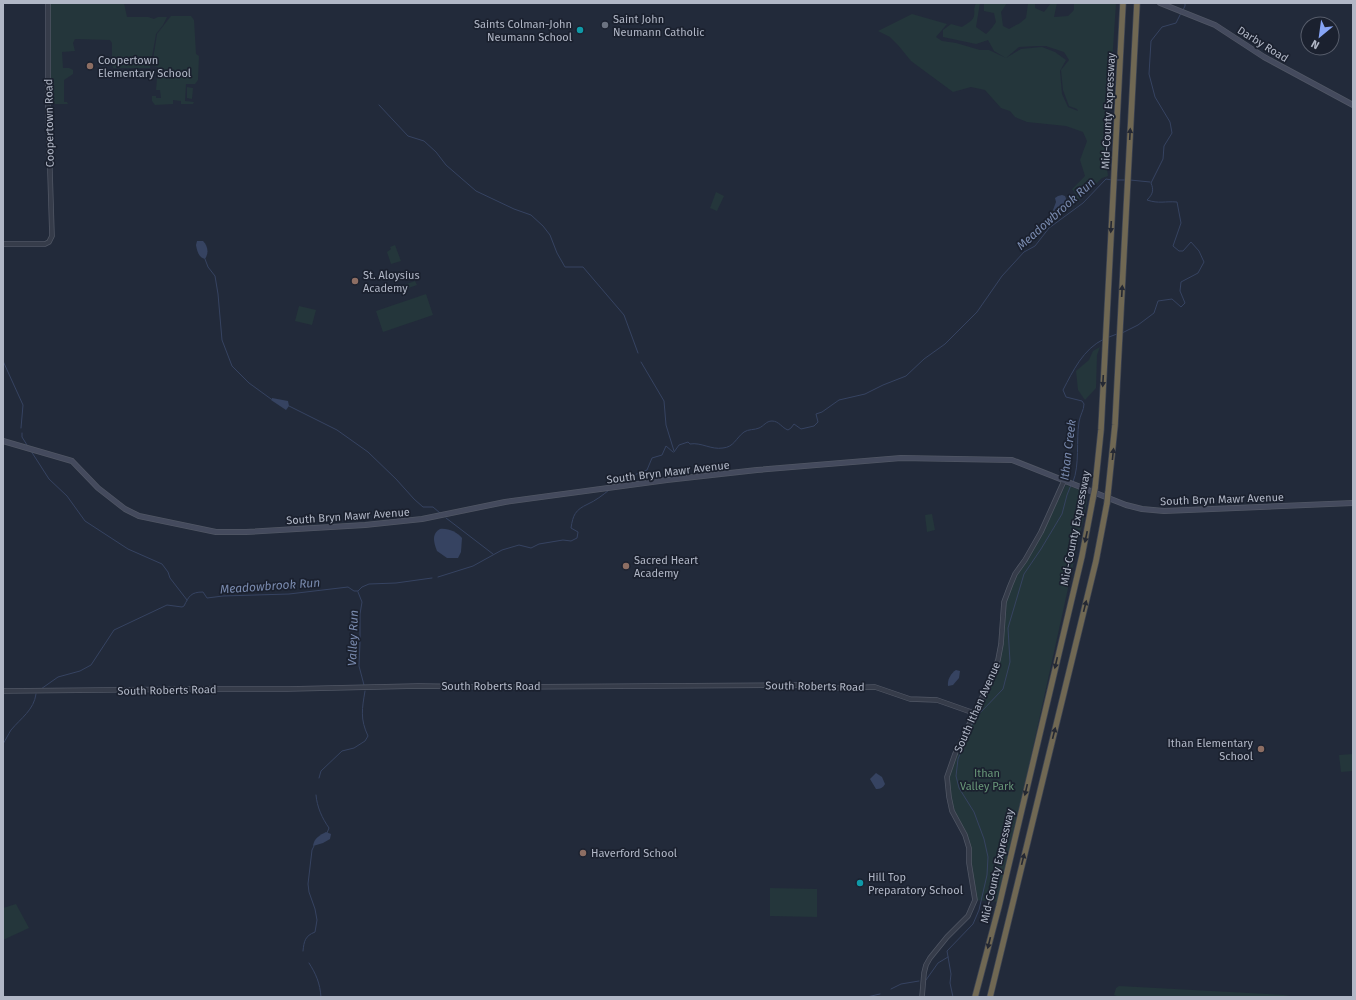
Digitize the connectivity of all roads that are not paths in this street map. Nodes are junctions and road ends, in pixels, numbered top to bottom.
1 (48, 3) edge
2 (1123, 3) edge
3 (1160, 3) edge
4 (1137, 4) edge
5 (1353, 105) edge
6 (3, 244) edge
7 (3, 440) edge
8 (1064, 481) junction
9 (1353, 503) edge
10 (3, 691) edge
11 (974, 713) junction
12 (922, 997) edge
13 (975, 997) edge
14 (990, 997) edge

1 - 6 street, Coopertown Road
2 -> 13 highway, Mid-County Expressway, bridge
3 - 5 main road, Darby Road
14 -> 4 highway, bridge
7 - 8 main road, South Bryn Mawr Avenue
8 - 9 main road, South Bryn Mawr Avenue
8 - 11 street, South Ithan Avenue
10 - 11 street, South Roberts Road
11 - 12 street, South Ithan Avenue

